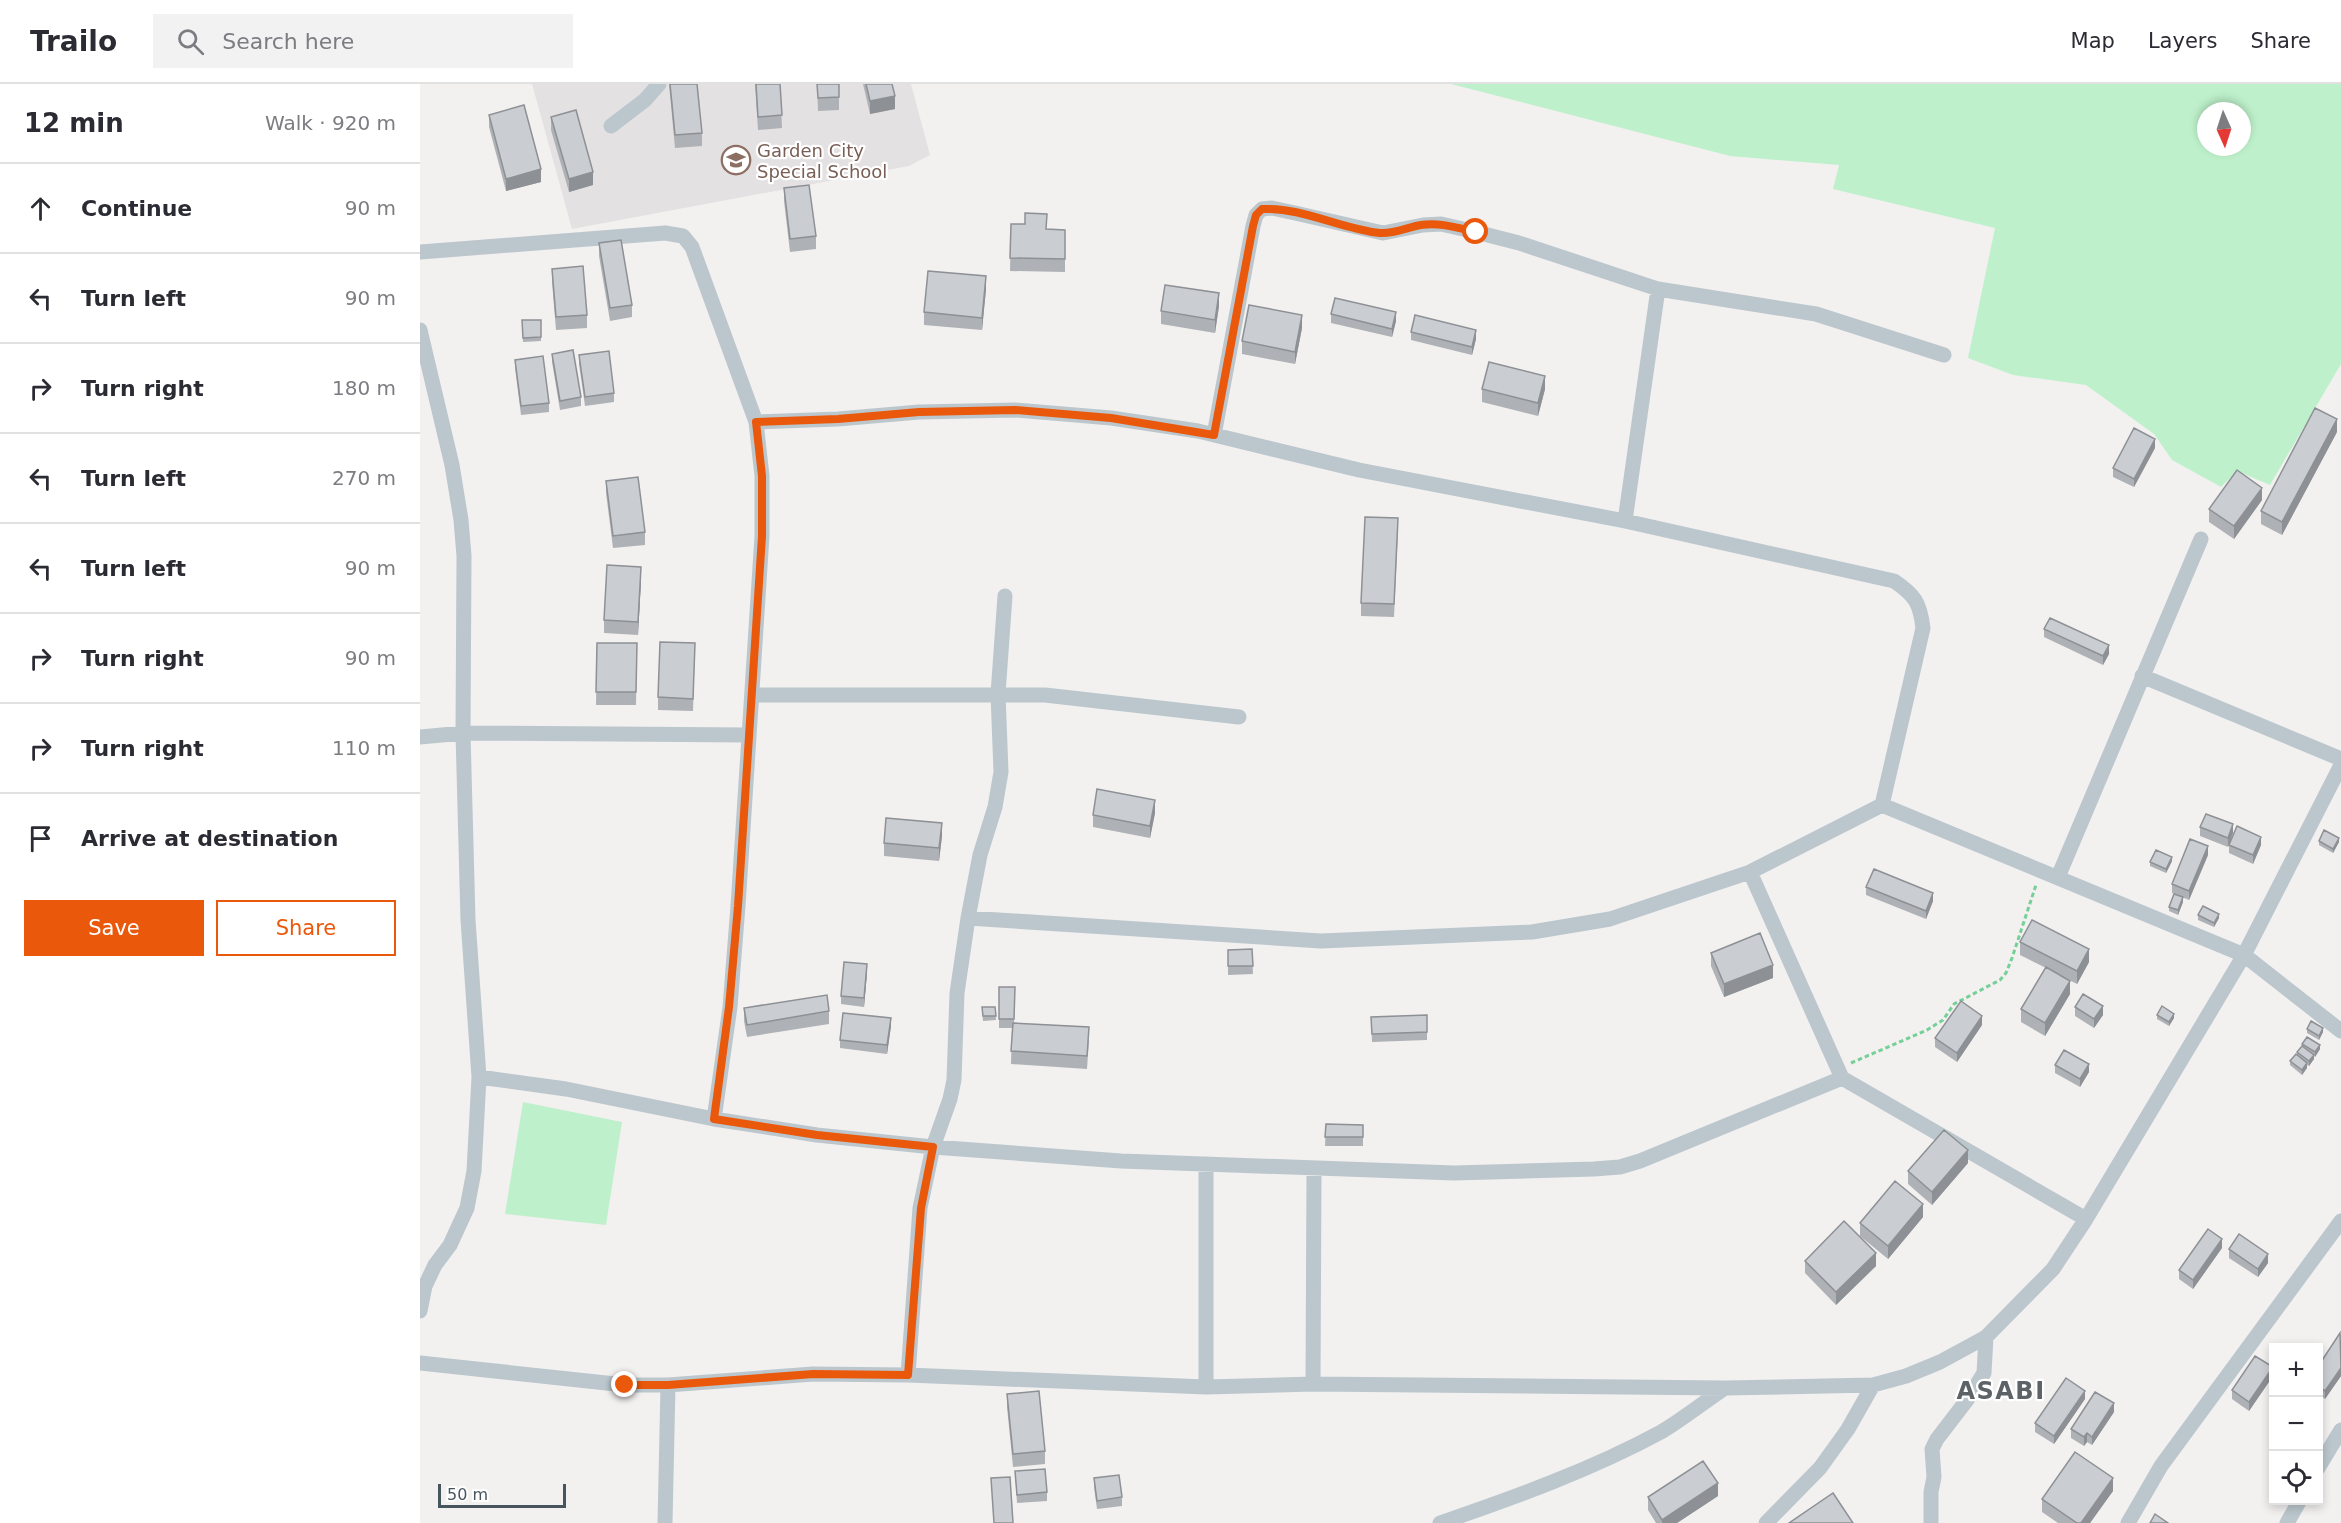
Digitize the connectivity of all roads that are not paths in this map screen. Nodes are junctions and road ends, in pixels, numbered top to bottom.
1 (659, 84) edge
2 (611, 126) dead end
3 (420, 252) edge
4 (1658, 289) junction
5 (420, 330) edge
6 (1944, 355) dead end
7 (426, 388) edge
8 (756, 422) junction
9 (1214, 435) junction
10 (1624, 521) junction
11 (2201, 539) dead end
12 (1005, 596) dead end
13 (2142, 676) junction
14 (998, 694) junction
15 (752, 695) junction
16 (1239, 717) dead end
17 (463, 733) junction
18 (749, 735) junction
19 (420, 737) edge
20 (2341, 759) edge
21 (2341, 765) edge
22 (1882, 805) junction
23 (1750, 872) junction
24 (2058, 877) junction
25 (968, 918) junction
26 (2244, 955) junction
27 (2341, 1031) edge
28 (1841, 1073) junction
29 (479, 1077) junction
30 (714, 1119) junction
31 (933, 1147) junction
32 (1206, 1164) junction
33 (1314, 1169) junction
34 (2086, 1219) junction
35 (2339, 1229) edge
36 (423, 1286) edge
37 (420, 1311) edge
38 (1986, 1337) junction
39 (420, 1363) edge
40 (908, 1375) junction
41 (1313, 1384) junction
42 (668, 1385) junction
43 (1873, 1385) junction
44 (1206, 1387) junction
45 (1725, 1388) junction
46 (2341, 1430) edge
47 (2323, 1461) edge
48 (2297, 1505) edge
49 (665, 1523) edge
50 (1440, 1523) edge
51 (1766, 1523) edge
52 (1931, 1523) edge
53 (2128, 1523) edge
54 (2287, 1523) edge

1 - 2 street
3 - 8 street
4 - 6 street
4 - 9 street
4 - 10 street
5 - 7 street
7 - 17 street
8 - 9 street
8 - 15 street
9 - 10 street
10 - 22 street
11 - 13 street
12 - 14 street
13 - 20 street
13 - 24 street
14 - 15 street
14 - 16 street
14 - 25 street
15 - 18 street
17 - 18 street
17 - 19 street
17 - 29 street
18 - 30 street
21 - 26 street
22 - 23 street
22 - 24 street
23 - 25 street
23 - 28 street
24 - 26 street
25 - 31 street
26 - 27 street
26 - 34 street
28 - 33 street
28 - 34 street
29 - 30 street
29 - 36 street
30 - 31 street
31 - 32 street
31 - 40 street
32 - 33 street
32 - 44 street
33 - 41 street
34 - 38 street
35 - 53 street
36 - 37 street
38 - 43 street
38 - 52 street
39 - 42 street
40 - 42 street
40 - 44 street
41 - 44 street
41 - 45 street
42 - 49 street
43 - 45 street
43 - 51 street
45 - 50 street
46 - 47 street
48 - 54 street

